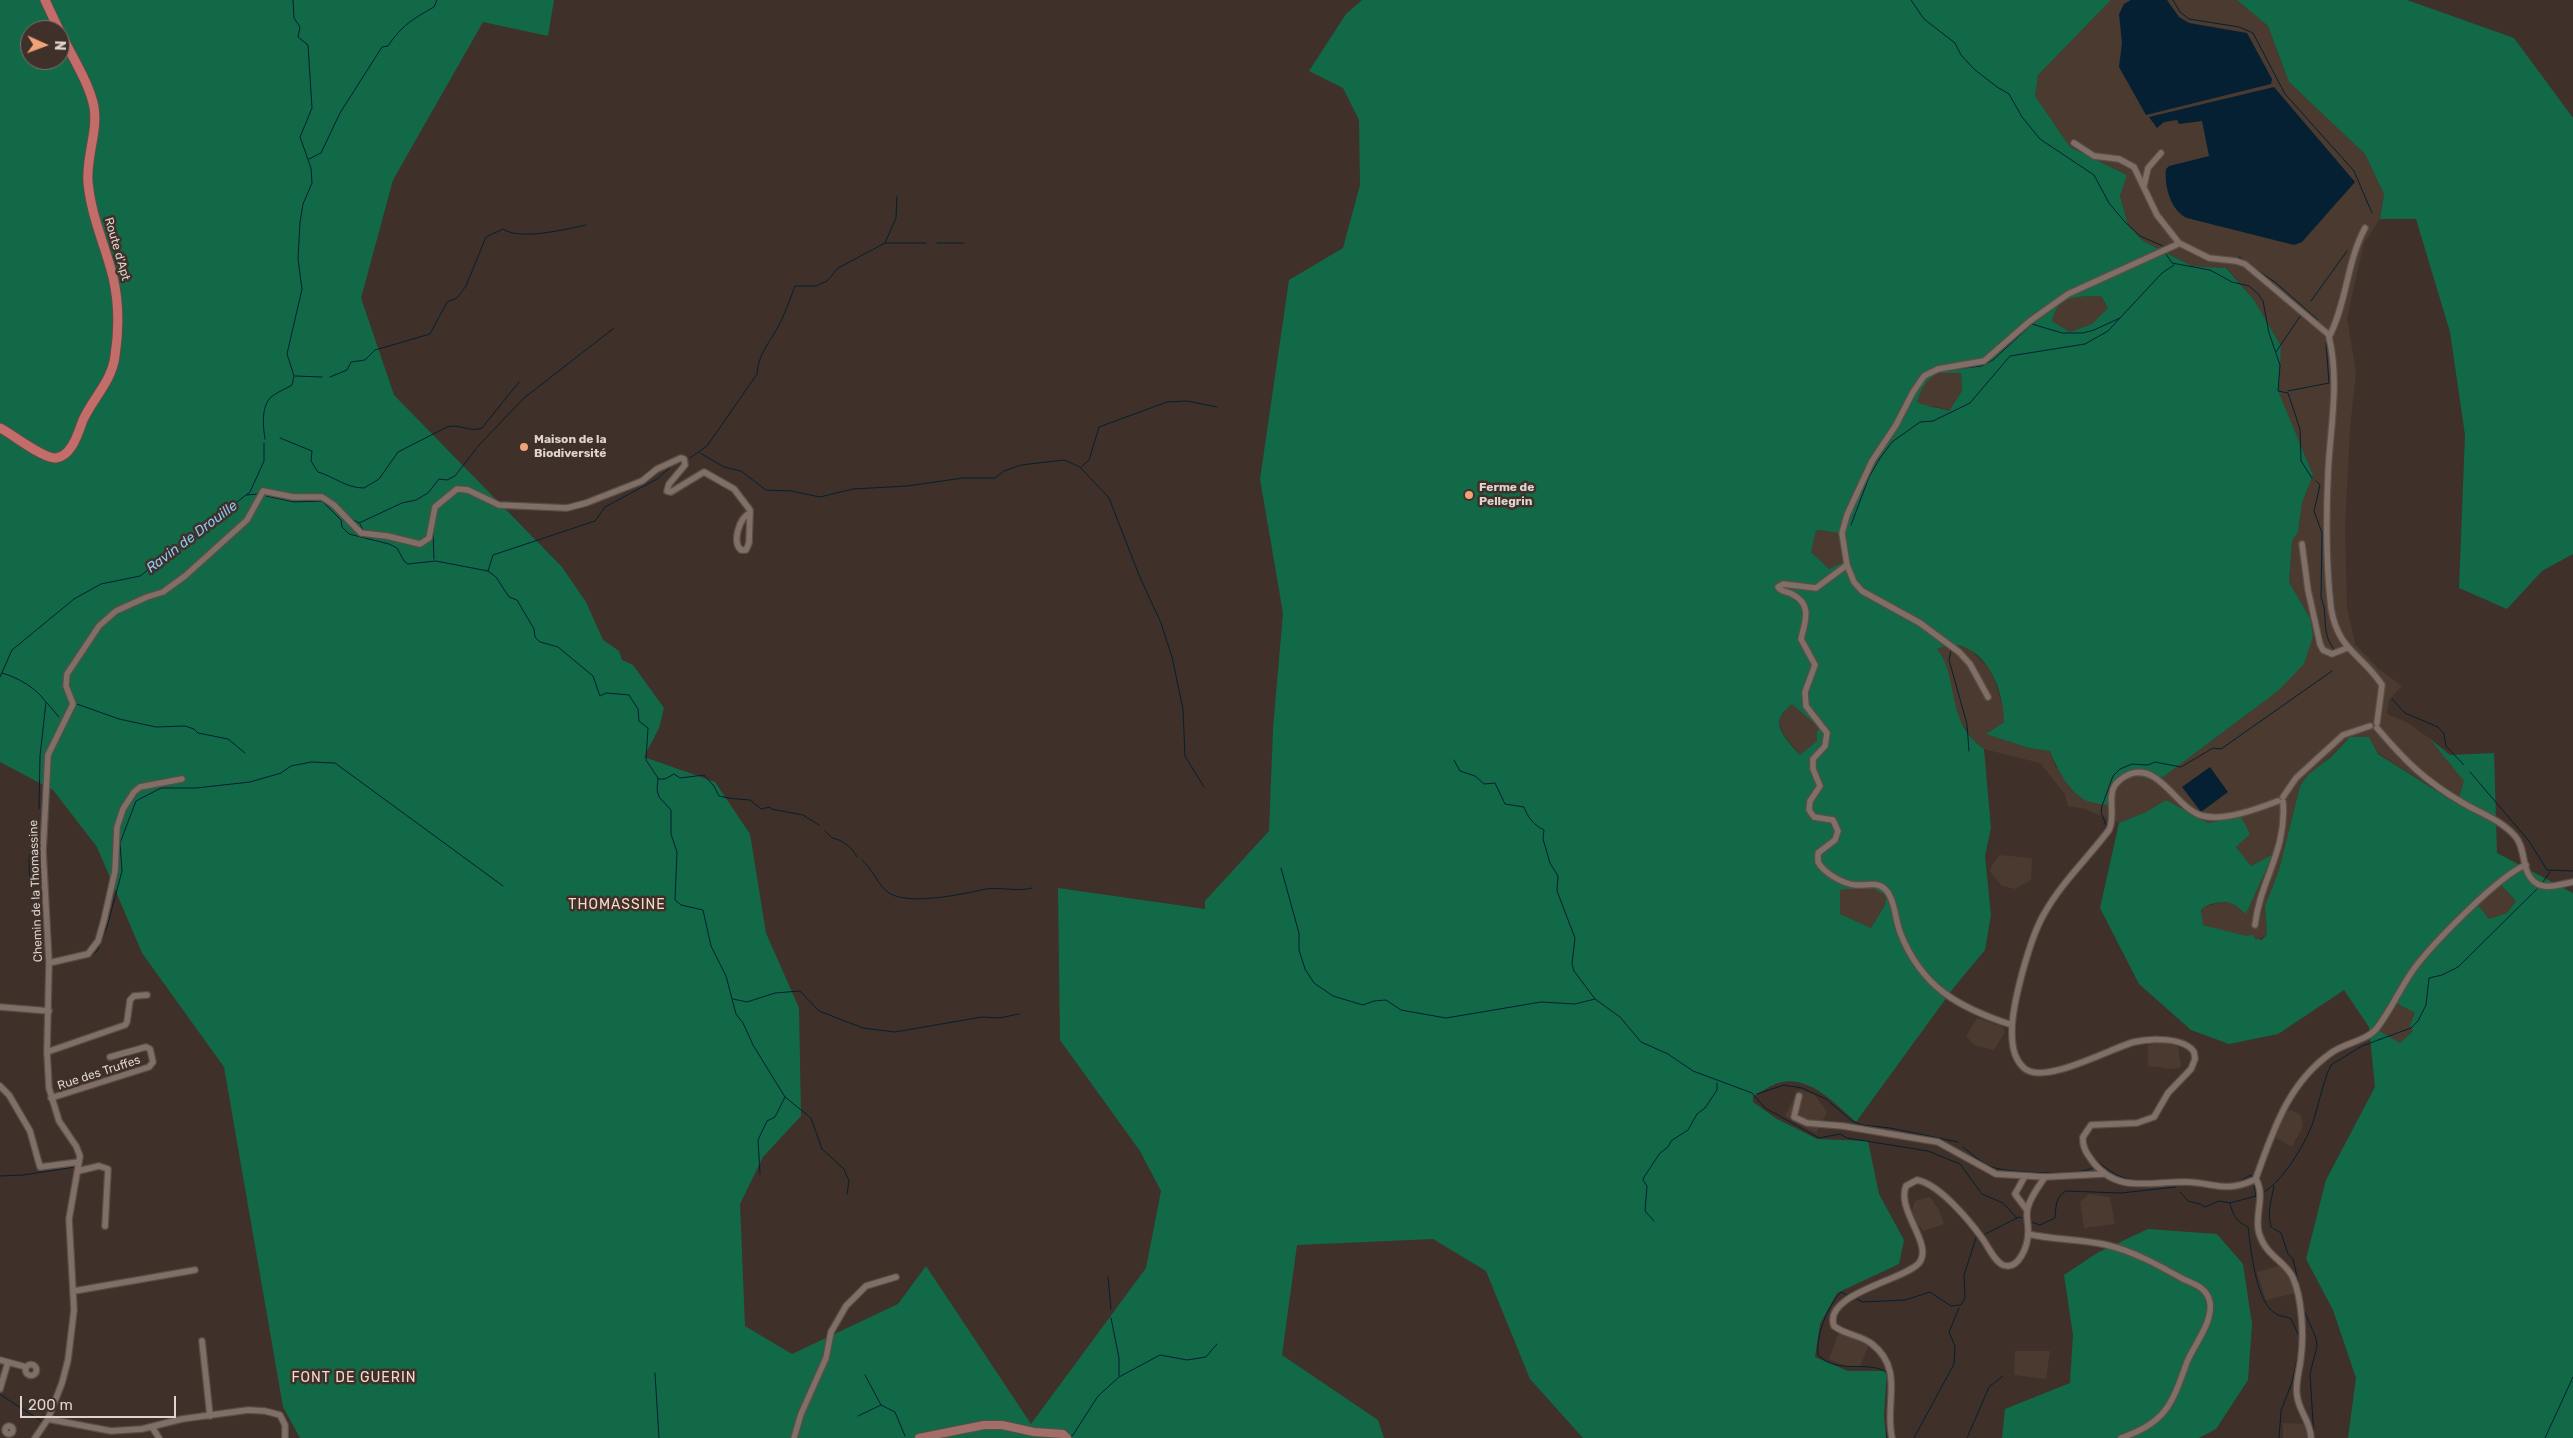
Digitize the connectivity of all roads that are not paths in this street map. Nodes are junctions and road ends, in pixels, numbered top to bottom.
1 (45, 0) edge
2 (55, 20) edge
3 (70, 53) edge
4 (2074, 143) dead end
5 (2161, 153) dead end
6 (2144, 189) junction
7 (2365, 228) dead end
8 (2180, 244) junction
9 (2329, 335) junction
10 (0, 428) edge
11 (750, 513) junction
12 (2302, 544) dead end
13 (1847, 565) junction
14 (2347, 648) junction
15 (1988, 697) dead end
16 (2375, 726) junction
17 (182, 779) dead end
18 (2281, 800) junction
19 (2526, 865) junction
20 (2573, 882) edge
21 (2255, 925) dead end
22 (48, 963) junction
23 (147, 995) dead end
24 (0, 1007) edge
25 (49, 1011) junction
26 (2012, 1025) junction
27 (47, 1052) junction
28 (110, 1057) dead end
29 (1, 1088) edge
30 (1799, 1096) dead end
31 (51, 1098) junction
32 (79, 1162) junction
33 (78, 1171) junction
34 (2103, 1174) junction
35 (2025, 1176) junction
36 (2045, 1176) junction
37 (2256, 1180) junction
38 (2027, 1210) junction
39 (105, 1226) dead end
40 (2028, 1234) junction
41 (195, 1270) dead end
42 (896, 1277) dead end
43 (74, 1291) junction
44 (202, 1341) dead end
45 (0, 1360) edge
46 (8, 1362) junction
47 (26, 1367) dead end
48 (0, 1389) edge
49 (210, 1416) junction
50 (48, 1419) junction
51 (152, 1427) junction
52 (1065, 1436) edge
53 (35, 1438) edge
54 (158, 1438) edge
55 (285, 1438) edge
56 (794, 1438) edge
57 (919, 1438) edge
58 (1892, 1438) edge
59 (2121, 1438) edge
60 (2311, 1438) edge

1 - 2 main road, Route d'Apt
3 - 10 main road, Route d'Apt
4 - 6 street
5 - 6 street
6 - 8 street
7 - 9 street
8 - 9 street
8 - 13 street
9 - 14 street
11 - 11 street
11 - 22 street, Chemin de la Thomassine
12 - 14 street
13 - 15 street
13 - 26 street
14 - 16 street
16 - 18 street
16 - 19 street
17 - 22 street
18 - 21 street
18 - 26 street
19 - 20 street
19 - 37 street
22 - 25 street, Chemin de la Thomassine
23 - 27 street
24 - 25 street
25 - 27 street, Chemin de la Thomassine
26 - 34 street
27 - 31 street, Chemin de la Thomassine
28 - 31 street, Rue des Truffes
29 - 32 street
30 - 35 street
31 - 32 street, Chemin de la Thomassine
32 - 33 street, Chemin de la Thomassine
33 - 39 street
33 - 43 street, Chemin de la Thomassine
34 - 36 street
34 - 37 street
35 - 36 street
35 - 38 street
36 - 38 street
37 - 60 street
38 - 40 street
40 - 58 street
40 - 59 street
41 - 43 street
42 - 56 street
43 - 50 street, Chemin de la Thomassine
44 - 49 street
45 - 46 street
46 - 47 street
46 - 48 street
49 - 51 street
49 - 55 street
50 - 51 street
50 - 53 street, Chemin de la Thomassine
51 - 54 street
52 - 57 street

